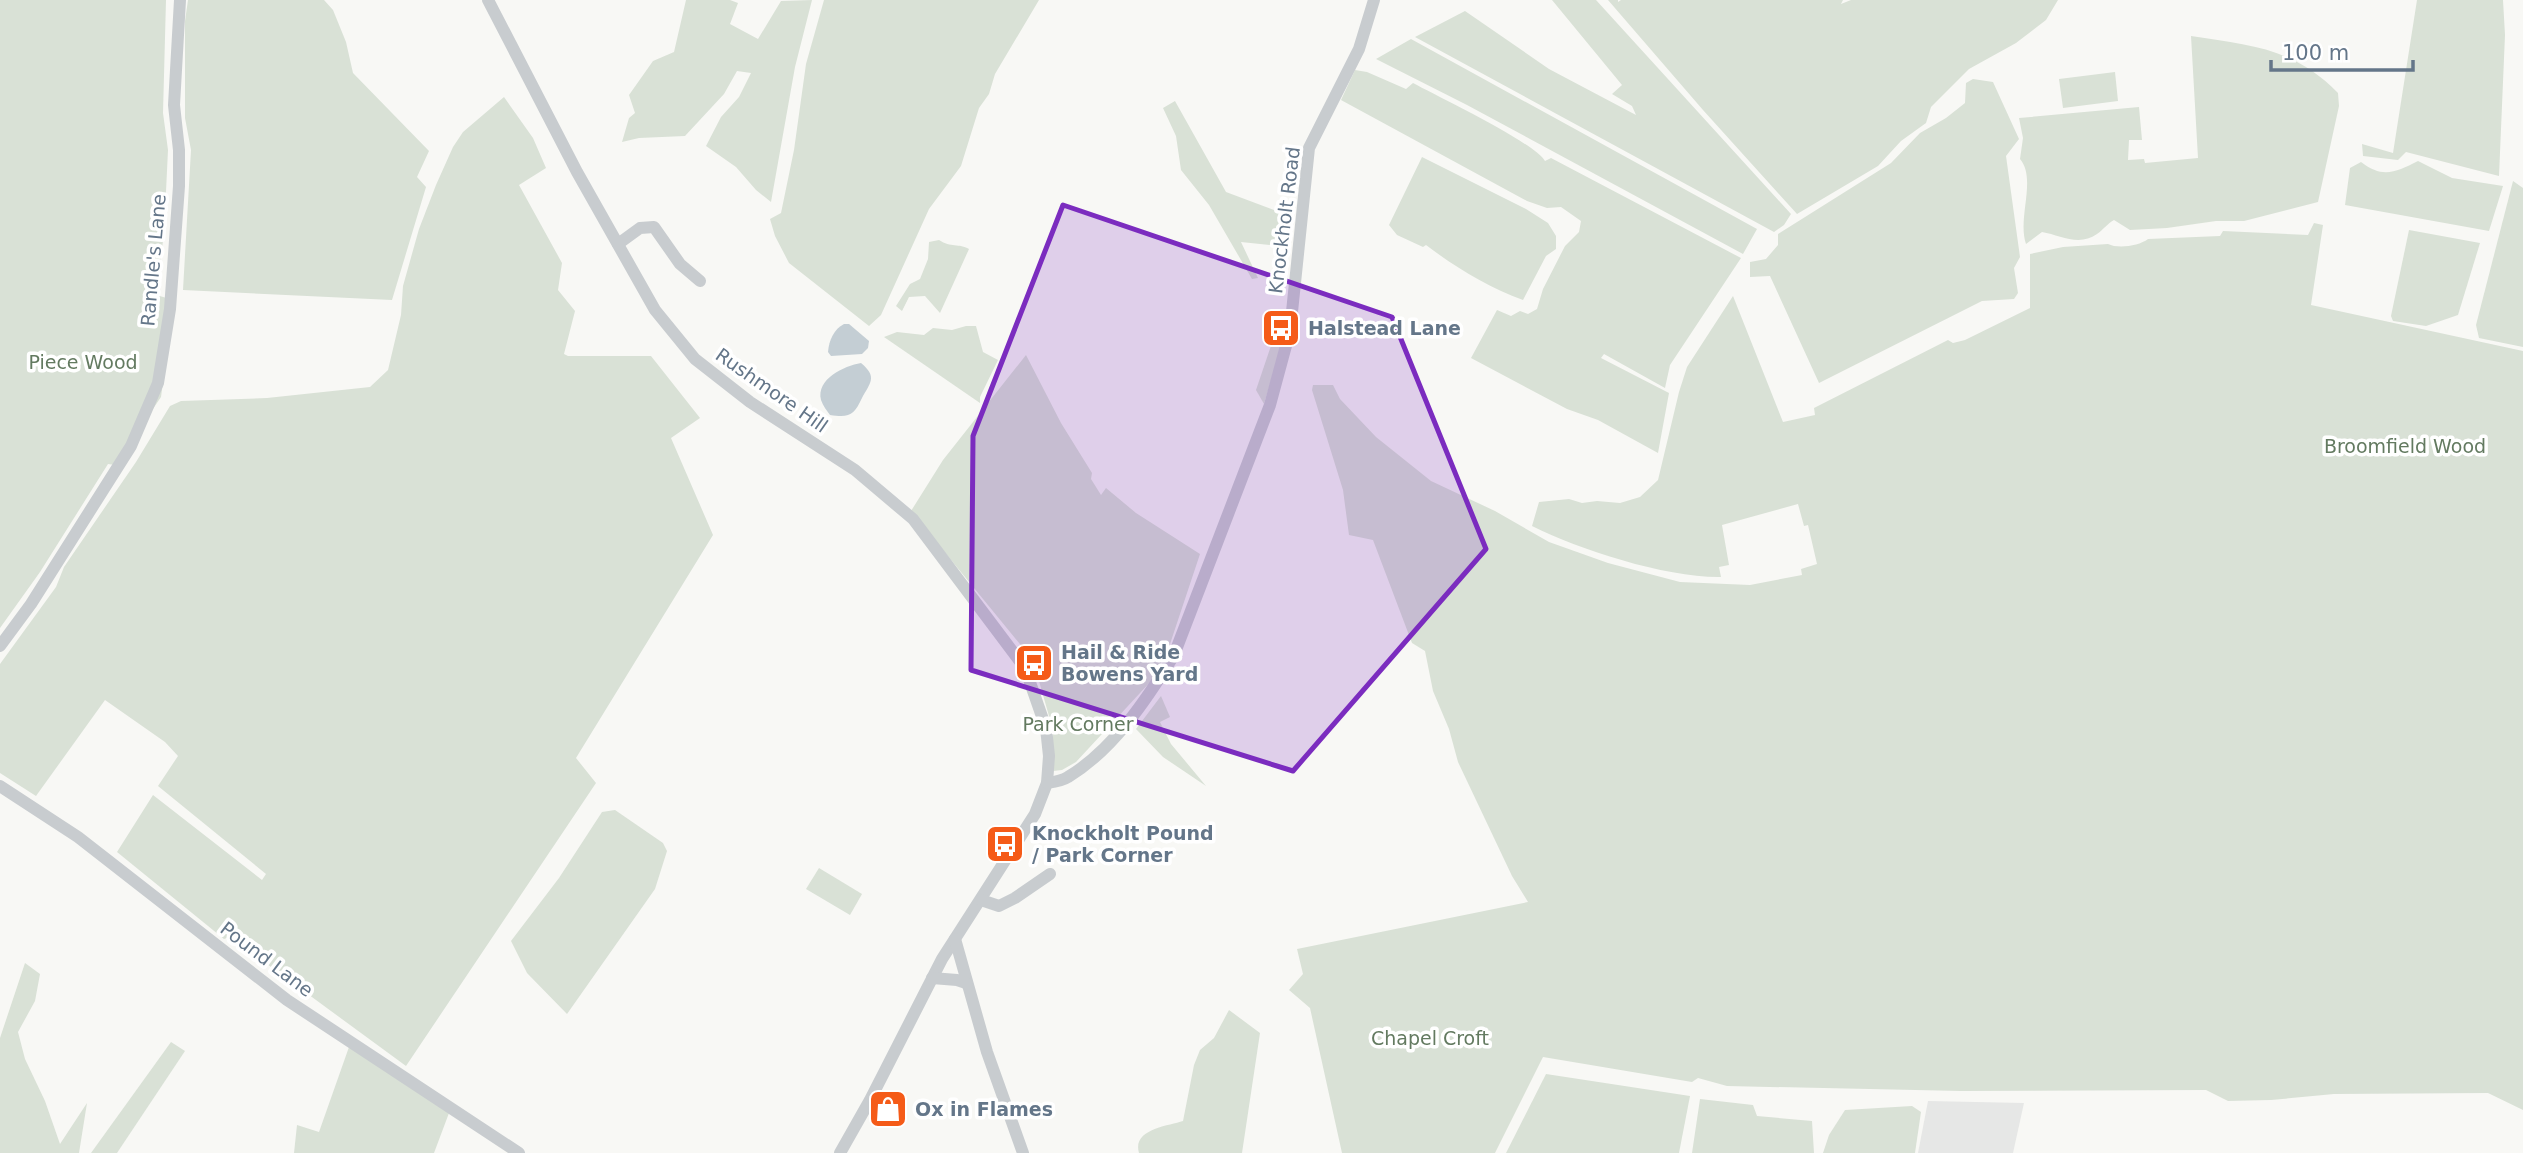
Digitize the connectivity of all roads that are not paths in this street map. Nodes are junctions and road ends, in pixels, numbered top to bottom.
1 (180, 0) edge
2 (488, 0) edge
3 (1374, 0) edge
4 (618, 244) junction
5 (700, 281) dead end
6 (0, 646) edge
7 (1047, 783) junction
8 (0, 786) edge
9 (1050, 874) dead end
10 (981, 900) junction
11 (956, 939) junction
12 (932, 978) junction
13 (966, 984) junction
14 (499, 1148) edge
15 (519, 1153) edge
16 (840, 1153) edge
17 (1023, 1153) edge

1 - 6 street, Randle's Lane
2 - 4 street, Rushmore Hill
3 - 7 street, Knockholt Road
4 - 5 street
4 - 7 street, Rushmore Hill
7 - 10 street, Rushmore Hill
8 - 14 street, Pound Lane
9 - 10 street
10 - 11 street, Rushmore Hill
11 - 12 street, Rushmore Hill
11 - 13 street
12 - 13 street
12 - 16 street, Rushmore Hill
13 - 17 street
14 - 15 street, Pound Lane

